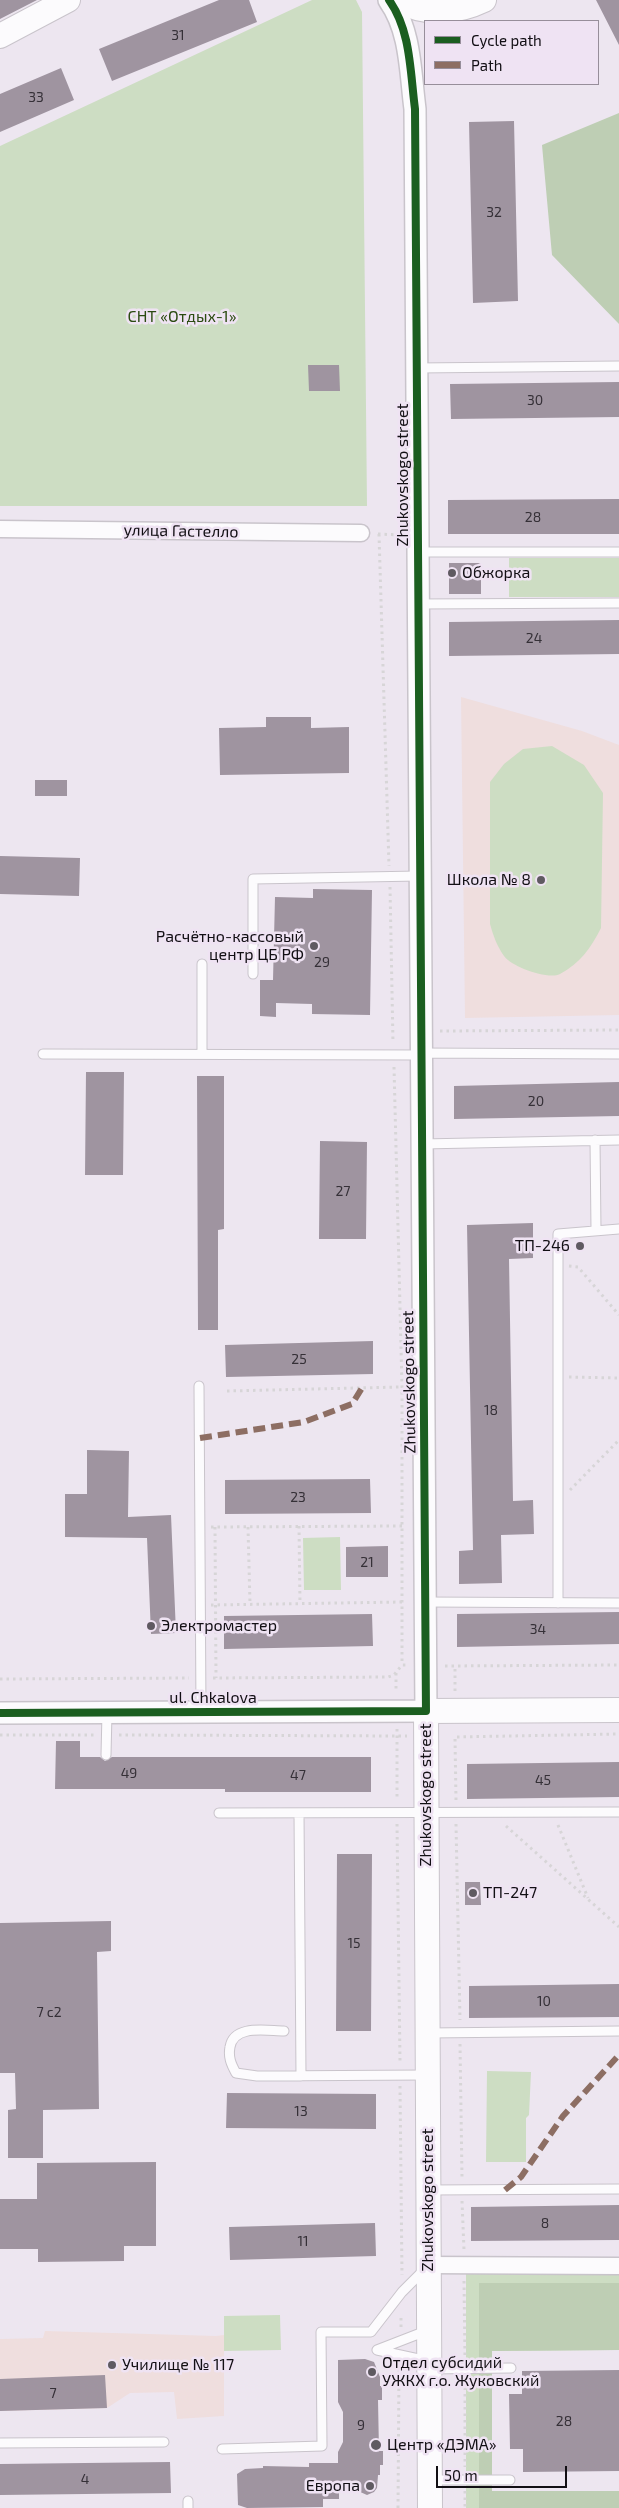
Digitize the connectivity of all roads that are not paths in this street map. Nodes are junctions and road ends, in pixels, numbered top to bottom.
1 (68, 0) edge
2 (389, 0) edge
3 (398, 0) edge
4 (484, 0) edge
5 (488, 0) edge
6 (463, 20) edge
7 (0, 36) edge
8 (424, 81) edge
9 (415, 108) junction
10 (619, 366) edge
11 (416, 368) junction
12 (0, 529) edge
13 (361, 533) road end
14 (418, 544) junction
15 (619, 552) edge
16 (619, 603) edge
17 (418, 604) junction
18 (419, 876) junction
19 (202, 964) dead end
20 (253, 974) dead end
21 (43, 1054) dead end
22 (202, 1054) junction
23 (420, 1054) junction
24 (619, 1054) edge
25 (595, 1140) junction
26 (619, 1140) edge
27 (421, 1144) junction
28 (619, 1229) edge
29 (596, 1230) junction
30 (199, 1386) dead end
31 (425, 1602) junction
32 (558, 1602) junction
33 (619, 1603) edge
34 (619, 1710) edge
35 (426, 1711) junction
36 (106, 1712) junction
37 (202, 1712) junction
38 (0, 1713) edge
39 (106, 1755) dead end
40 (619, 1812) edge
41 (299, 1813) junction
42 (426, 1813) junction
43 (219, 1814) dead end
44 (284, 2031) dead end
45 (619, 2031) edge
46 (427, 2033) junction
47 (428, 2075) junction
48 (301, 2076) junction
49 (619, 2188) edge
50 (428, 2190) junction
51 (428, 2265) junction
52 (619, 2266) edge
53 (429, 2330) junction
54 (429, 2365) junction
55 (511, 2368) dead end
56 (164, 2442) dead end
57 (0, 2443) edge
58 (222, 2449) dead end
59 (430, 2480) junction
60 (510, 2480) dead end
61 (430, 2508) edge

1 - 7 main road
2 - 9 street
3 - 4 main road
5 - 6 street
8 - 9 street
9 - 11 street, Zhukovskogo street
10 - 11 lane
11 - 14 street, Zhukovskogo street
12 - 13 street, улица Гастелло
14 - 15 lane
14 - 17 street, Zhukovskogo street
16 - 17 lane
17 - 18 street, Zhukovskogo street
18 - 20 lane
18 - 23 street, Zhukovskogo street
19 - 22 lane
21 - 22 lane
22 - 23 lane
23 - 24 lane
23 - 27 street, Zhukovskogo street
25 - 26 lane
25 - 27 lane
25 - 29 lane
27 - 31 street, Zhukovskogo street
28 - 29 lane
29 - 32 lane
30 - 37 lane
31 - 32 lane
31 - 35 street, Zhukovskogo street
32 - 33 lane
34 - 35 main road, ul. Chkalova
35 - 37 street, ul. Chkalova
35 - 42 main road, Zhukovskogo street
36 - 37 street, ul. Chkalova
36 - 38 street, ul. Chkalova
36 - 39 lane
40 - 42 lane
41 - 42 lane
41 - 43 lane
41 - 48 lane
42 - 46 main road, Zhukovskogo street
44 - 48 lane
45 - 46 lane
46 - 47 main road, Zhukovskogo street
47 - 48 lane
47 - 50 main road, Zhukovskogo street
49 - 50 lane
50 - 51 main road, Zhukovskogo street
51 - 52 street
51 - 53 main road, Zhukovskogo street
51 - 58 lane
53 - 54 main road, Zhukovskogo street
53 - 54 lane
54 - 55 lane
54 - 59 main road, Zhukovskogo street
56 - 57 lane
59 - 60 lane
59 - 61 main road, Zhukovskogo street

